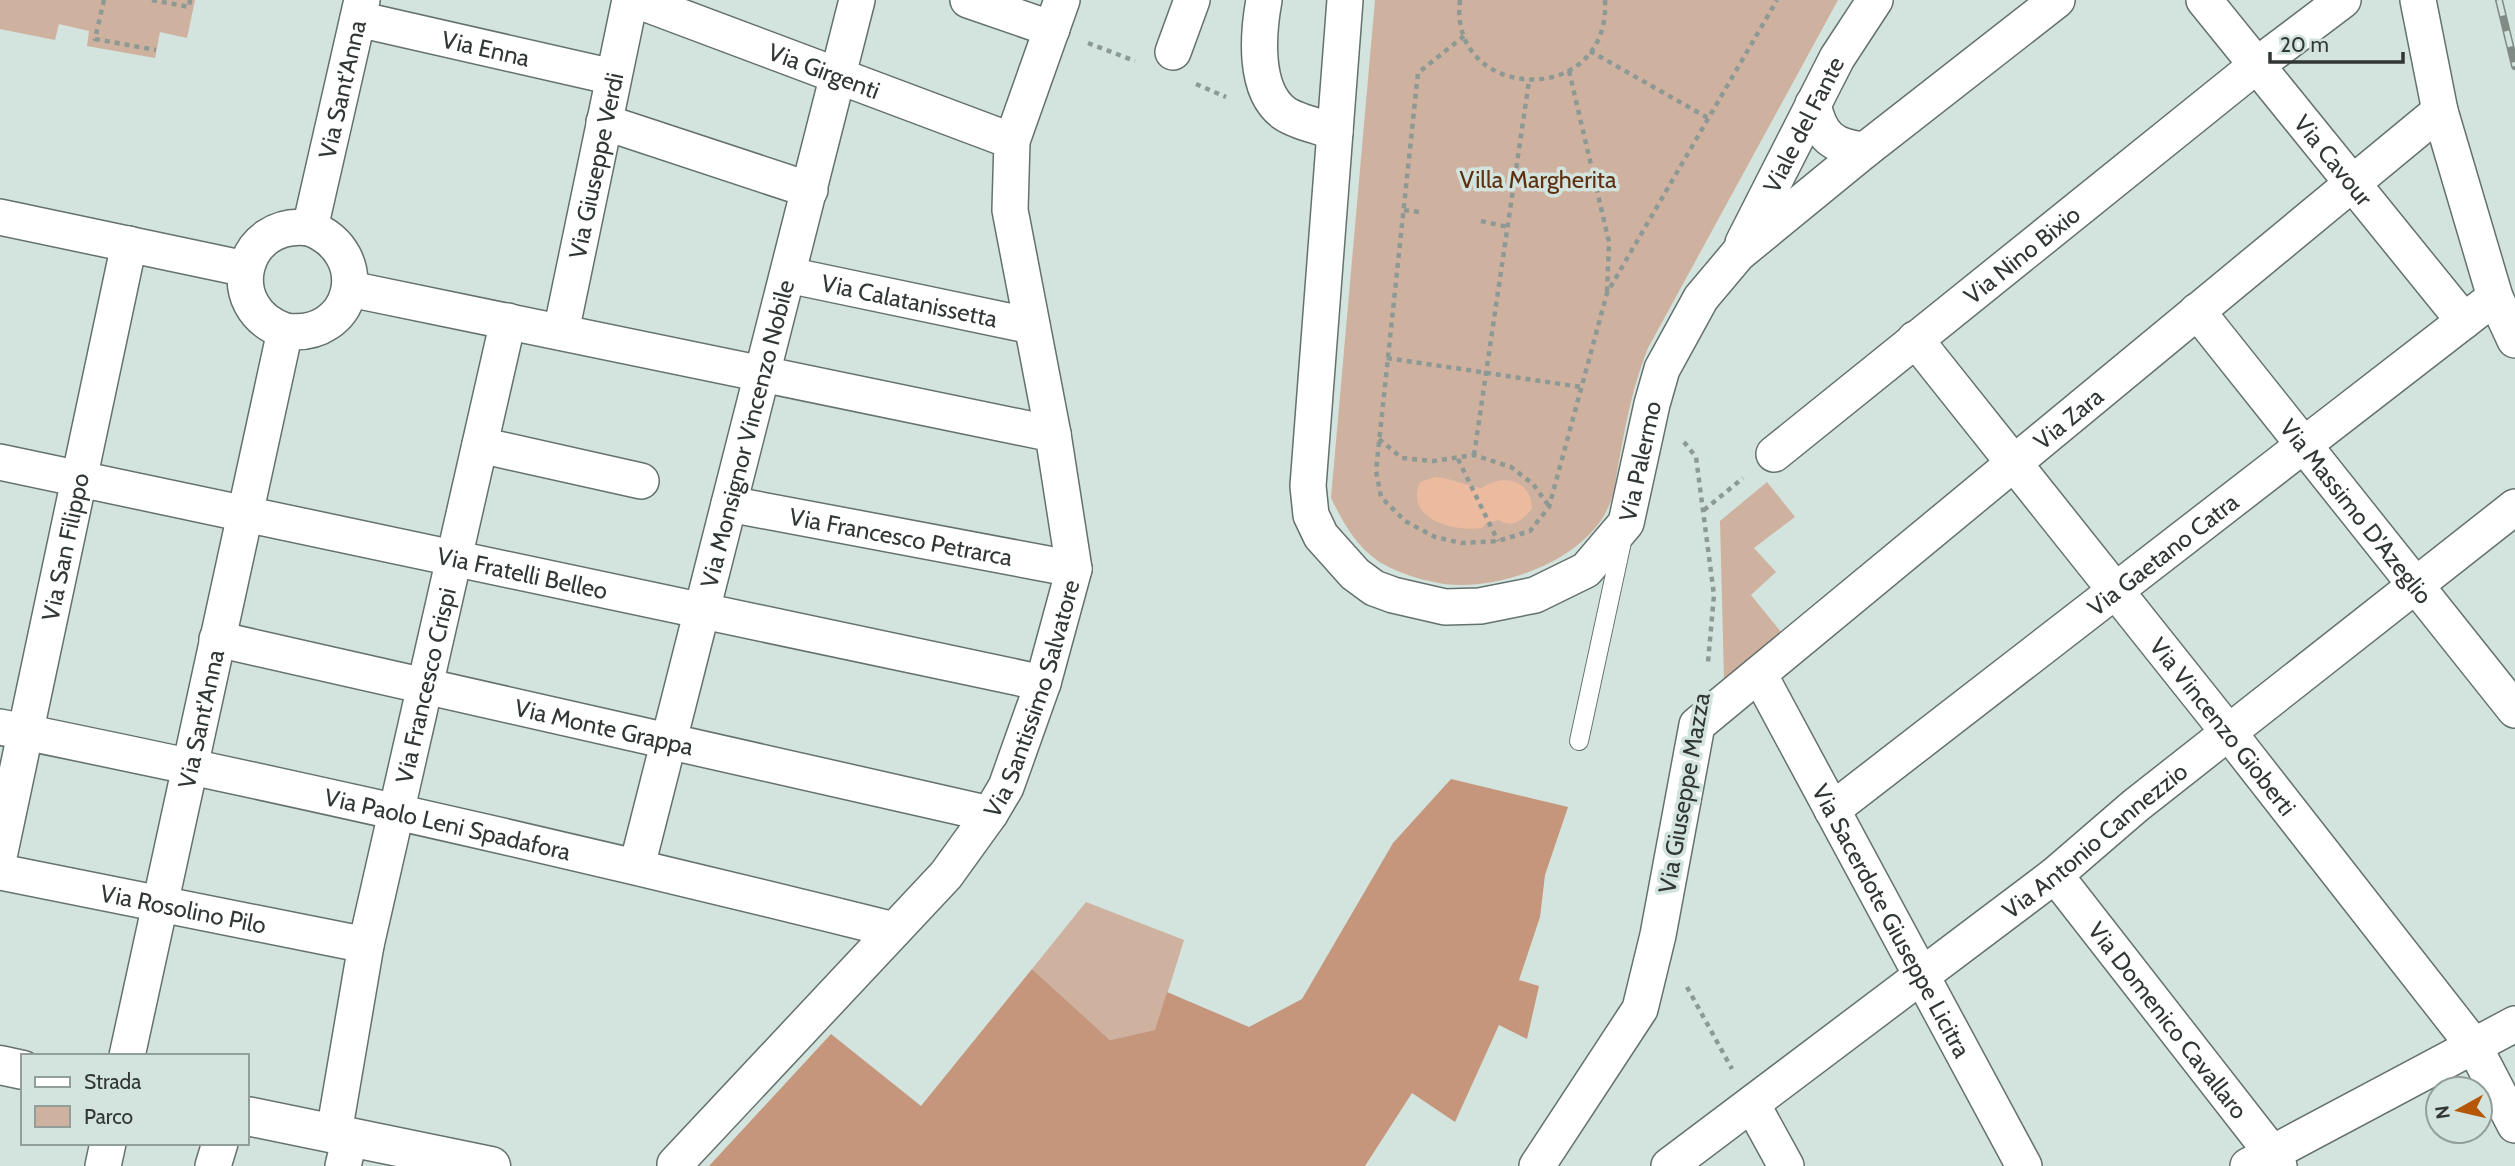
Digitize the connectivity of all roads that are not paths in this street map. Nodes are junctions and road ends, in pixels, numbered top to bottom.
1 (629, 0) edge
2 (636, 0) edge
3 (858, 0) edge
4 (968, 0) edge
5 (1192, 0) edge
6 (1264, 0) edge
7 (1345, 0) edge
8 (1875, 0) edge
9 (2057, 0) edge
10 (2204, 0) edge
11 (2343, 0) edge
12 (2418, 0) edge
13 (360, 9) edge
14 (1057, 15) edge
15 (2257, 65) junction
16 (1168, 66) road end
17 (613, 77) junction
18 (838, 77) junction
19 (1814, 104) junction
20 (2440, 111) junction
21 (604, 122) junction
22 (1012, 141) junction
23 (1334, 141) junction
24 (1864, 150) junction
25 (2353, 183) junction
26 (810, 190) junction
27 (0, 217) edge
28 (310, 228) junction
29 (129, 244) junction
30 (1738, 254) junction
31 (246, 269) junction
32 (788, 275) junction
33 (350, 289) junction
34 (2495, 297) junction
35 (2197, 311) junction
36 (508, 321) junction
37 (2464, 321) junction
38 (1032, 326) junction
39 (285, 331) junction
40 (561, 332) junction
41 (1915, 339) junction
42 (2515, 340) edge
43 (762, 374) junction
44 (1053, 434) junction
45 (480, 445) junction
46 (2304, 445) junction
47 (1774, 453) road end
48 (0, 462) edge
49 (2014, 463) junction
50 (79, 478) junction
51 (641, 481) dead end
52 (729, 504) junction
53 (2515, 507) edge
54 (245, 514) junction
55 (1626, 523) junction
56 (454, 558) junction
57 (1074, 569) junction
58 (2416, 585) junction
59 (2115, 591) junction
60 (702, 611) junction
61 (218, 639) junction
62 (1759, 674) junction
63 (1043, 683) junction
64 (426, 685) junction
65 (2515, 710) edge
66 (1697, 725) joint
67 (13, 730) edge
68 (2229, 733) junction
69 (670, 740) junction
70 (1579, 741) dead end
71 (190, 765) junction
72 (1832, 810) junction
73 (397, 812) junction
74 (990, 814) junction
75 (0, 852) edge
76 (637, 866) junction
77 (0, 872) edge
78 (2054, 875) junction
79 (160, 904) junction
80 (894, 930) junction
81 (366, 945) junction
82 (1921, 975) junction
83 (2515, 1024) edge
84 (2474, 1046) junction
85 (127, 1054) edge
86 (0, 1065) edge
87 (21, 1070) edge
88 (1752, 1104) junction
89 (248, 1116) edge
90 (2515, 1125) edge
91 (108, 1145) edge
92 (219, 1145) edge
93 (342, 1145) edge
94 (2267, 1162) edge
95 (675, 1164) edge
96 (103, 1166) edge
97 (213, 1166) edge
98 (491, 1166) edge
99 (1537, 1166) edge
100 (1669, 1166) edge
101 (1786, 1166) edge
102 (2024, 1166) edge

1 - 17 street, Via Giuseppe Verdi
2 - 18 street, Via Girgenti
3 - 18 street, Via Monsignor Vincenzo Nobile
4 - 14 street
5 - 16 street
6 - 23 street
7 - 23 street, Via Palermo
8 - 19 street, Viale del Fante
9 - 24 street, Via Palermo
10 - 15 street, Via Cavour
11 - 15 street, Via Nino Bixio
12 - 20 street
13 - 17 street, Via Enna
13 - 28 street, Via Sant'Anna
14 - 22 street, Via Santissimo Salvatore
15 - 25 street, Via Cavour
15 - 41 street, Via Nino Bixio
17 - 21 street, Via Giuseppe Verdi
18 - 22 street, Via Girgenti
18 - 26 street, Via Monsignor Vincenzo Nobile
19 - 24 street
19 - 30 street, Viale del Fante
20 - 25 street, Via Zara
20 - 34 street
21 - 26 street
21 - 40 street, Via Giuseppe Verdi
22 - 38 street, Via Santissimo Salvatore
23 - 55 street, Via Palermo
24 - 30 street, Via Palermo
25 - 35 street, Via Zara
25 - 37 street, Via Cavour
26 - 32 street, Via Monsignor Vincenzo Nobile
27 - 29 street
28 - 31 street
28 - 33 street
29 - 31 street
29 - 50 street, Via San Filippo
30 - 55 street, Via Palermo
31 - 39 street
32 - 38 street, Via Calatanissetta
32 - 43 street, Via Monsignor Vincenzo Nobile
33 - 36 street
33 - 39 street
34 - 37 street, Via Gaetano Catra
34 - 42 street
35 - 46 street, Via Massimo D'Azeglio
35 - 49 street, Via Zara
36 - 40 street
36 - 45 street, Via Francesco Crispi
37 - 46 street, Via Gaetano Catra
38 - 44 street, Via Santissimo Salvatore
39 - 54 street, Via Sant'Anna
40 - 43 street
41 - 47 street, Via Nino Bixio
41 - 49 street, Via Vincenzo Gioberti
43 - 44 street
43 - 52 street, Via Monsignor Vincenzo Nobile
44 - 57 street, Via Santissimo Salvatore
45 - 51 street
45 - 56 street, Via Francesco Crispi
46 - 58 street, Via Massimo D'Azeglio
46 - 59 street, Via Gaetano Catra
48 - 50 street, Via Fratelli Belleo
49 - 59 street, Via Vincenzo Gioberti
49 - 62 street, Via Zara
50 - 54 street, Via Fratelli Belleo
50 - 67 street, Via San Filippo
52 - 57 street, Via Francesco Petrarca
52 - 60 street, Via Monsignor Vincenzo Nobile
53 - 58 street, Via Antonio Cannezzio
54 - 56 street, Via Fratelli Belleo
54 - 61 street, Via Sant'Anna
55 - 70 lane
56 - 60 street, Via Fratelli Belleo
56 - 64 street, Via Francesco Crispi
57 - 63 street, Via Santissimo Salvatore
58 - 65 street, Via Massimo D'Azeglio
58 - 68 street, Via Antonio Cannezzio
59 - 68 street, Via Vincenzo Gioberti
59 - 72 street, Via Gaetano Catra
60 - 63 street, Via Fratelli Belleo
60 - 69 street, Via Monsignor Vincenzo Nobile
61 - 64 street, Via Monte Grappa
61 - 71 street, Via Sant'Anna
62 - 66 street, Via Zara
62 - 72 street, Via Sacerdote Giuseppe Licitra
63 - 74 street, Via Santissimo Salvatore
64 - 69 street, Via Monte Grappa
64 - 73 street, Via Francesco Crispi
66 - 99 street, Via Giuseppe Mazza
67 - 71 street, Via Paolo Leni Spadafora
67 - 75 street, Via San Filippo
68 - 78 street, Via Antonio Cannezzio
68 - 84 street, Via Vincenzo Gioberti
69 - 74 street, Via Monte Grappa
69 - 76 street, Via Monsignor Vincenzo Nobile
71 - 73 street, Via Paolo Leni Spadafora
71 - 79 street, Via Sant'Anna
72 - 82 street, Via Sacerdote Giuseppe Licitra
73 - 76 street, Via Paolo Leni Spadafora
73 - 81 street, Via Francesco Crispi
74 - 80 street, Via Santissimo Salvatore
76 - 80 street, Via Paolo Leni Spadafora
77 - 79 street, Via Rosolino Pilo
78 - 82 street, Via Antonio Cannezzio
78 - 94 street, Via Domenico Cavallaro
79 - 81 street, Via Rosolino Pilo
79 - 85 street, Via Sant'Anna
80 - 95 street, Via Santissimo Salvatore
81 - 93 street, Via Francesco Crispi
82 - 88 street, Via Antonio Cannezzio
82 - 102 street, Via Sacerdote Giuseppe Licitra
83 - 84 street
84 - 90 street, Via Vincenzo Gioberti
84 - 94 street
86 - 87 main road
88 - 100 street, Via Antonio Cannezzio
88 - 101 street
89 - 93 main road
91 - 96 street
92 - 97 street
93 - 98 main road

